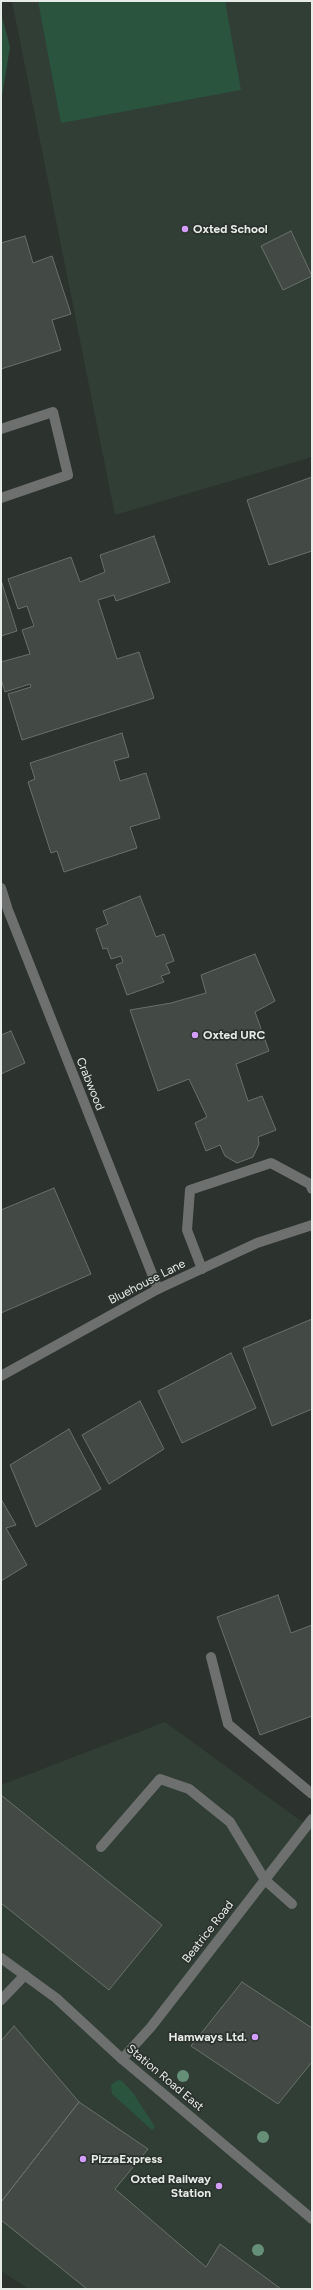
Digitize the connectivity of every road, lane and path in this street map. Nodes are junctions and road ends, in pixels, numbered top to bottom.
1 (1, 429) edge
2 (1, 498) edge
3 (1, 888) edge
4 (312, 1189) edge
5 (312, 1225) edge
6 (202, 1269) junction
7 (158, 1289) junction
8 (1, 1376) edge
9 (211, 1657) dead end
10 (312, 1794) edge
11 (312, 1819) edge
12 (101, 1847) dead end
13 (265, 1880) junction
14 (292, 1904) dead end
15 (1, 1958) edge
16 (25, 1975) junction
17 (1, 2000) edge
18 (122, 2059) junction
19 (312, 2219) edge

1 - 2 street
3 - 7 street, Crabwood
4 - 6 street
5 - 6 street, Bluehouse Lane
6 - 7 street, Bluehouse Lane
7 - 8 street, Bluehouse Lane
9 - 10 street
11 - 13 street, Beatrice Road
12 - 13 street
13 - 14 street
13 - 18 street, Beatrice Road
15 - 16 street, Station Road East
16 - 17 street
16 - 18 street, Station Road East
18 - 19 street, Station Road East

